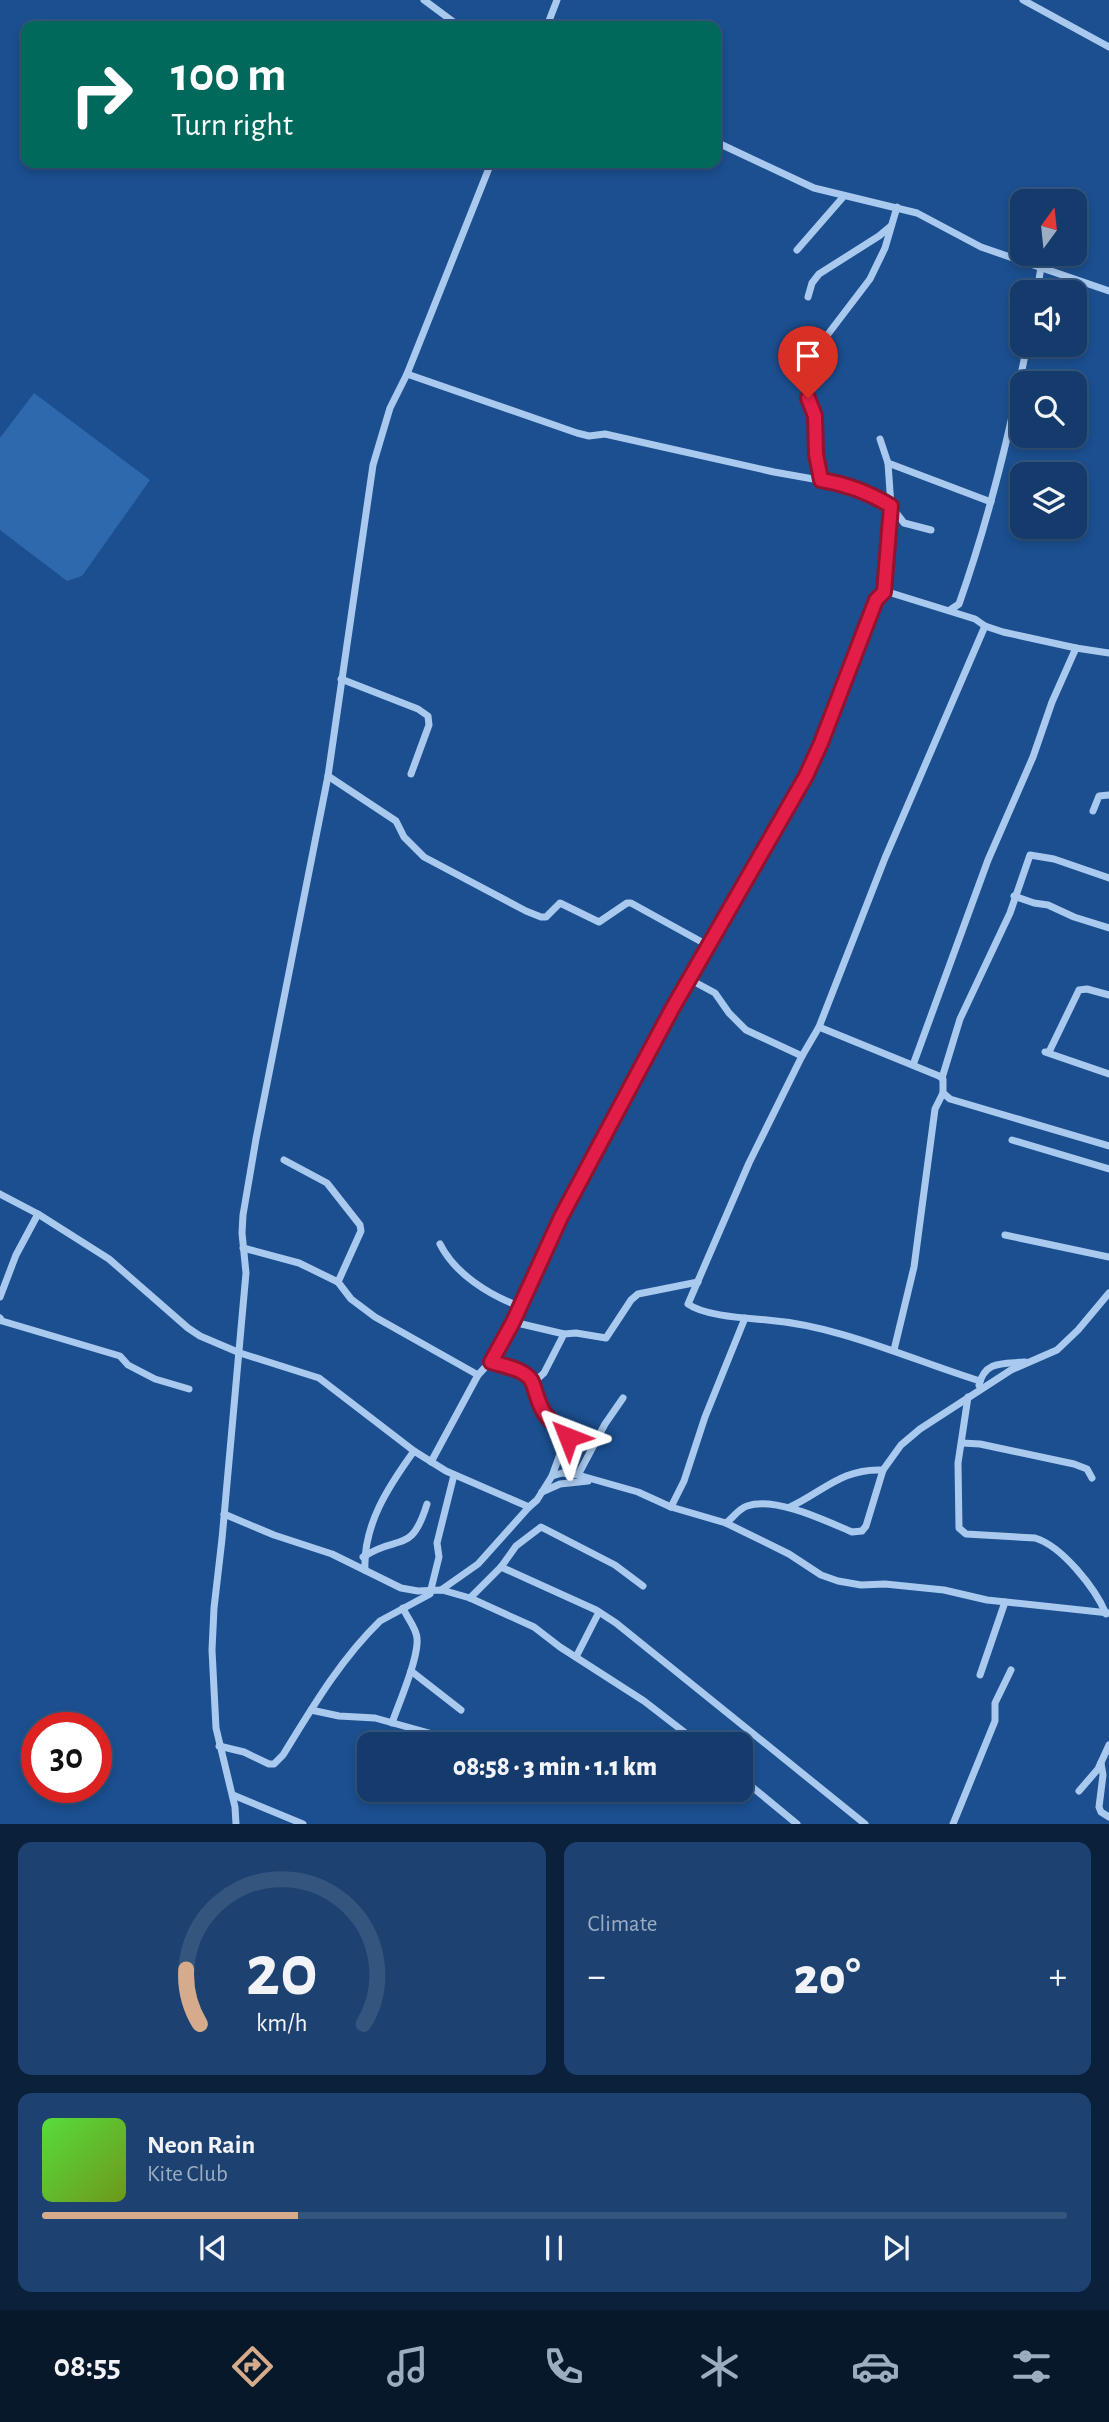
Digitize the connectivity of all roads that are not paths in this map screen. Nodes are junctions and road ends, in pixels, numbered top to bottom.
1 (424, 0) edge
2 (557, 0) edge
3 (1023, 0) edge
4 (452, 21) edge
5 (549, 21) edge
6 (1109, 47) edge
7 (721, 144) edge
8 (489, 168) edge
9 (844, 196) junction
10 (897, 207) junction
11 (892, 225) junction
12 (797, 250) dead end
13 (1041, 267) junction
14 (1039, 280) edge
15 (1109, 291) edge
16 (808, 296) dead end
17 (1025, 357) edge
18 (407, 374) junction
19 (880, 439) dead end
20 (888, 463) junction
21 (821, 480) junction
22 (991, 502) junction
23 (891, 506) junction
24 (931, 530) dead end
25 (884, 592) junction
26 (949, 610) junction
27 (985, 626) junction
28 (1076, 649) junction
29 (1109, 653) edge
30 (341, 680) junction
31 (411, 774) dead end
32 (328, 776) junction
33 (1109, 795) edge
34 (1093, 811) dead end
35 (1109, 878) edge
36 (1014, 896) junction
37 (1109, 928) edge
38 (709, 946) junction
39 (689, 979) junction
40 (1109, 995) edge
41 (819, 1027) junction
42 (802, 1056) junction
43 (913, 1065) junction
44 (1109, 1074) edge
45 (942, 1078) junction
46 (943, 1093) junction
47 (1012, 1140) dead end
48 (1109, 1146) edge
49 (284, 1160) dead end
50 (1109, 1169) edge
51 (0, 1194) edge
52 (38, 1214) junction
53 (1005, 1235) dead end
54 (440, 1244) dead end
55 (243, 1248) junction
56 (1109, 1257) edge
57 (338, 1282) junction
58 (698, 1282) junction
59 (1109, 1293) edge
60 (0, 1297) edge
61 (521, 1307) junction
62 (0, 1318) edge
63 (745, 1318) junction
64 (513, 1322) junction
65 (564, 1335) junction
66 (894, 1350) junction
67 (240, 1353) junction
68 (491, 1362) junction
69 (1030, 1362) junction
70 (478, 1376) junction
71 (980, 1381) junction
72 (533, 1383) junction
73 (189, 1389) dead end
74 (977, 1393) junction
75 (968, 1397) junction
76 (623, 1398) dead end
77 (961, 1443) junction
78 (414, 1451) junction
79 (431, 1462) junction
80 (883, 1470) junction
81 (454, 1475) junction
82 (578, 1475) junction
83 (551, 1476) junction
84 (1092, 1478) dead end
85 (592, 1481) junction
86 (541, 1493) junction
87 (427, 1504) dead end
88 (529, 1507) junction
89 (671, 1507) junction
90 (790, 1507) junction
91 (224, 1514) junction
92 (726, 1523) junction
93 (364, 1556) junction
94 (354, 1564) junction
95 (501, 1567) junction
96 (365, 1570) junction
97 (643, 1586) dead end
98 (431, 1590) junction
99 (442, 1590) junction
100 (470, 1598) junction
101 (1004, 1602) junction
102 (403, 1608) junction
103 (599, 1612) junction
104 (1107, 1613) edge
105 (576, 1657) junction
106 (1011, 1670) dead end
107 (411, 1671) junction
108 (980, 1675) dead end
109 (311, 1710) junction
110 (461, 1710) dead end
111 (392, 1723) junction
112 (425, 1732) edge
113 (684, 1732) edge
114 (1109, 1745) edge
115 (219, 1746) junction
116 (1101, 1763) junction
117 (753, 1788) edge
118 (1079, 1791) dead end
119 (233, 1795) junction
120 (1109, 1817) edge
121 (236, 1824) edge
122 (303, 1824) edge
123 (797, 1824) edge
124 (865, 1824) edge
125 (954, 1824) edge

1 - 4 street
2 - 5 street
3 - 6 street
7 - 9 street
8 - 18 street
9 - 10 street
9 - 12 street
10 - 11 street
10 - 13 street
11 - 16 street
11 - 21 street
13 - 14 street
13 - 15 street
17 - 22 street
18 - 21 street
18 - 30 street
19 - 20 street
20 - 22 street
20 - 23 street
21 - 23 street
22 - 26 street
23 - 24 street
23 - 25 street
25 - 26 street
25 - 38 street
26 - 27 street
27 - 28 street
27 - 41 street
28 - 29 street
28 - 43 street
30 - 31 street
30 - 32 street
32 - 38 street
32 - 55 street
33 - 34 street
35 - 36 street
36 - 37 street
36 - 45 street
38 - 39 street
39 - 42 street
39 - 61 street
40 - 44 street
41 - 42 street
41 - 43 street
42 - 58 street
43 - 45 street
45 - 46 street
46 - 48 street
46 - 66 street
47 - 50 street
49 - 57 street
51 - 52 street
52 - 60 street
52 - 67 street
53 - 56 street
54 - 61 street
55 - 57 street
55 - 67 street
57 - 70 street
58 - 63 street
58 - 65 street
59 - 69 street
61 - 64 street
62 - 73 street
63 - 66 street
63 - 89 street
64 - 65 street
64 - 68 street
65 - 72 street
66 - 71 street
67 - 78 street
67 - 91 street
68 - 70 street
68 - 72 street
69 - 71 street
69 - 74 street
70 - 79 street
71 - 74 street
72 - 83 street
74 - 75 street
75 - 77 street
75 - 80 street
76 - 82 street
77 - 84 street
77 - 104 street
78 - 79 street
78 - 93 street
79 - 81 street
80 - 90 street
80 - 90 street
81 - 88 street
81 - 98 street
82 - 83 street
82 - 85 street
83 - 86 street
85 - 86 street
85 - 89 street
86 - 88 street
87 - 93 street
88 - 99 street
89 - 92 street
90 - 92 street
91 - 94 street
91 - 115 street
92 - 101 street
93 - 94 street
93 - 96 street
94 - 96 street
95 - 97 street
95 - 100 street
95 - 103 street
96 - 98 street
98 - 99 street
99 - 100 street
99 - 102 street
100 - 105 street
101 - 104 street
101 - 108 street
102 - 107 street
102 - 109 street
103 - 105 street
103 - 124 street
105 - 113 street
106 - 125 street
107 - 110 street
107 - 111 street
109 - 111 street
109 - 115 street
111 - 112 street
114 - 116 street
115 - 119 street
116 - 118 street
116 - 120 street
117 - 123 street
119 - 121 street
119 - 122 street

